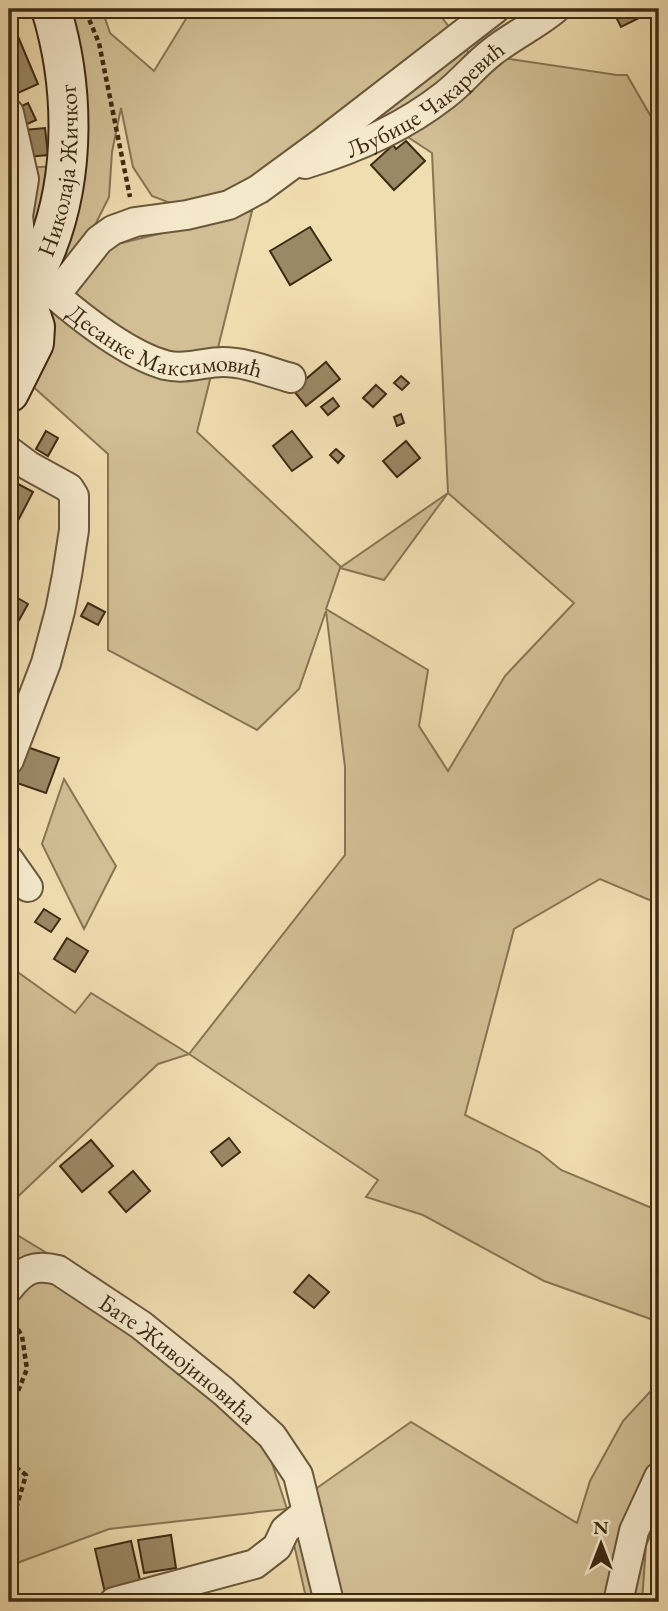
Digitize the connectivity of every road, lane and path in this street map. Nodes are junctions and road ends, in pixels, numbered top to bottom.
1 (51, 9) edge
2 (85, 9) edge
3 (495, 9) edge
4 (555, 9) edge
5 (9, 113) edge
6 (285, 170) junction
7 (135, 222) junction
8 (38, 282) junction
9 (9, 324) edge
10 (291, 378) dead end
11 (9, 393) edge
12 (9, 450) edge
13 (9, 760) edge
14 (9, 860) edge
15 (28, 887) dead end
16 (9, 1287) edge
17 (9, 1315) edge
18 (9, 1413) edge
19 (9, 1462) edge
20 (659, 1477) edge
21 (307, 1512) junction
22 (9, 1532) edge
23 (114, 1602) edge
24 (329, 1602) edge
25 (618, 1602) edge

1 - 8 street, Николаја Жичког
2 - 7 path
3 - 6 street, Љубице Чакаревић
4 - 6 street, Љубице Чакаревић
5 - 8 street
6 - 7 street, Љубице Чакаревић
7 - 8 street, Љубице Чакаревић
8 - 9 street, Николаја Жичког
8 - 10 street, Десанке Максимовић
8 - 11 street, Десанке Максимовић
12 - 13 street
14 - 15 street
16 - 21 street, Бате Живојиновића
17 - 18 path
19 - 22 path
20 - 25 street
21 - 23 street
21 - 24 street, Бате Живојиновића

